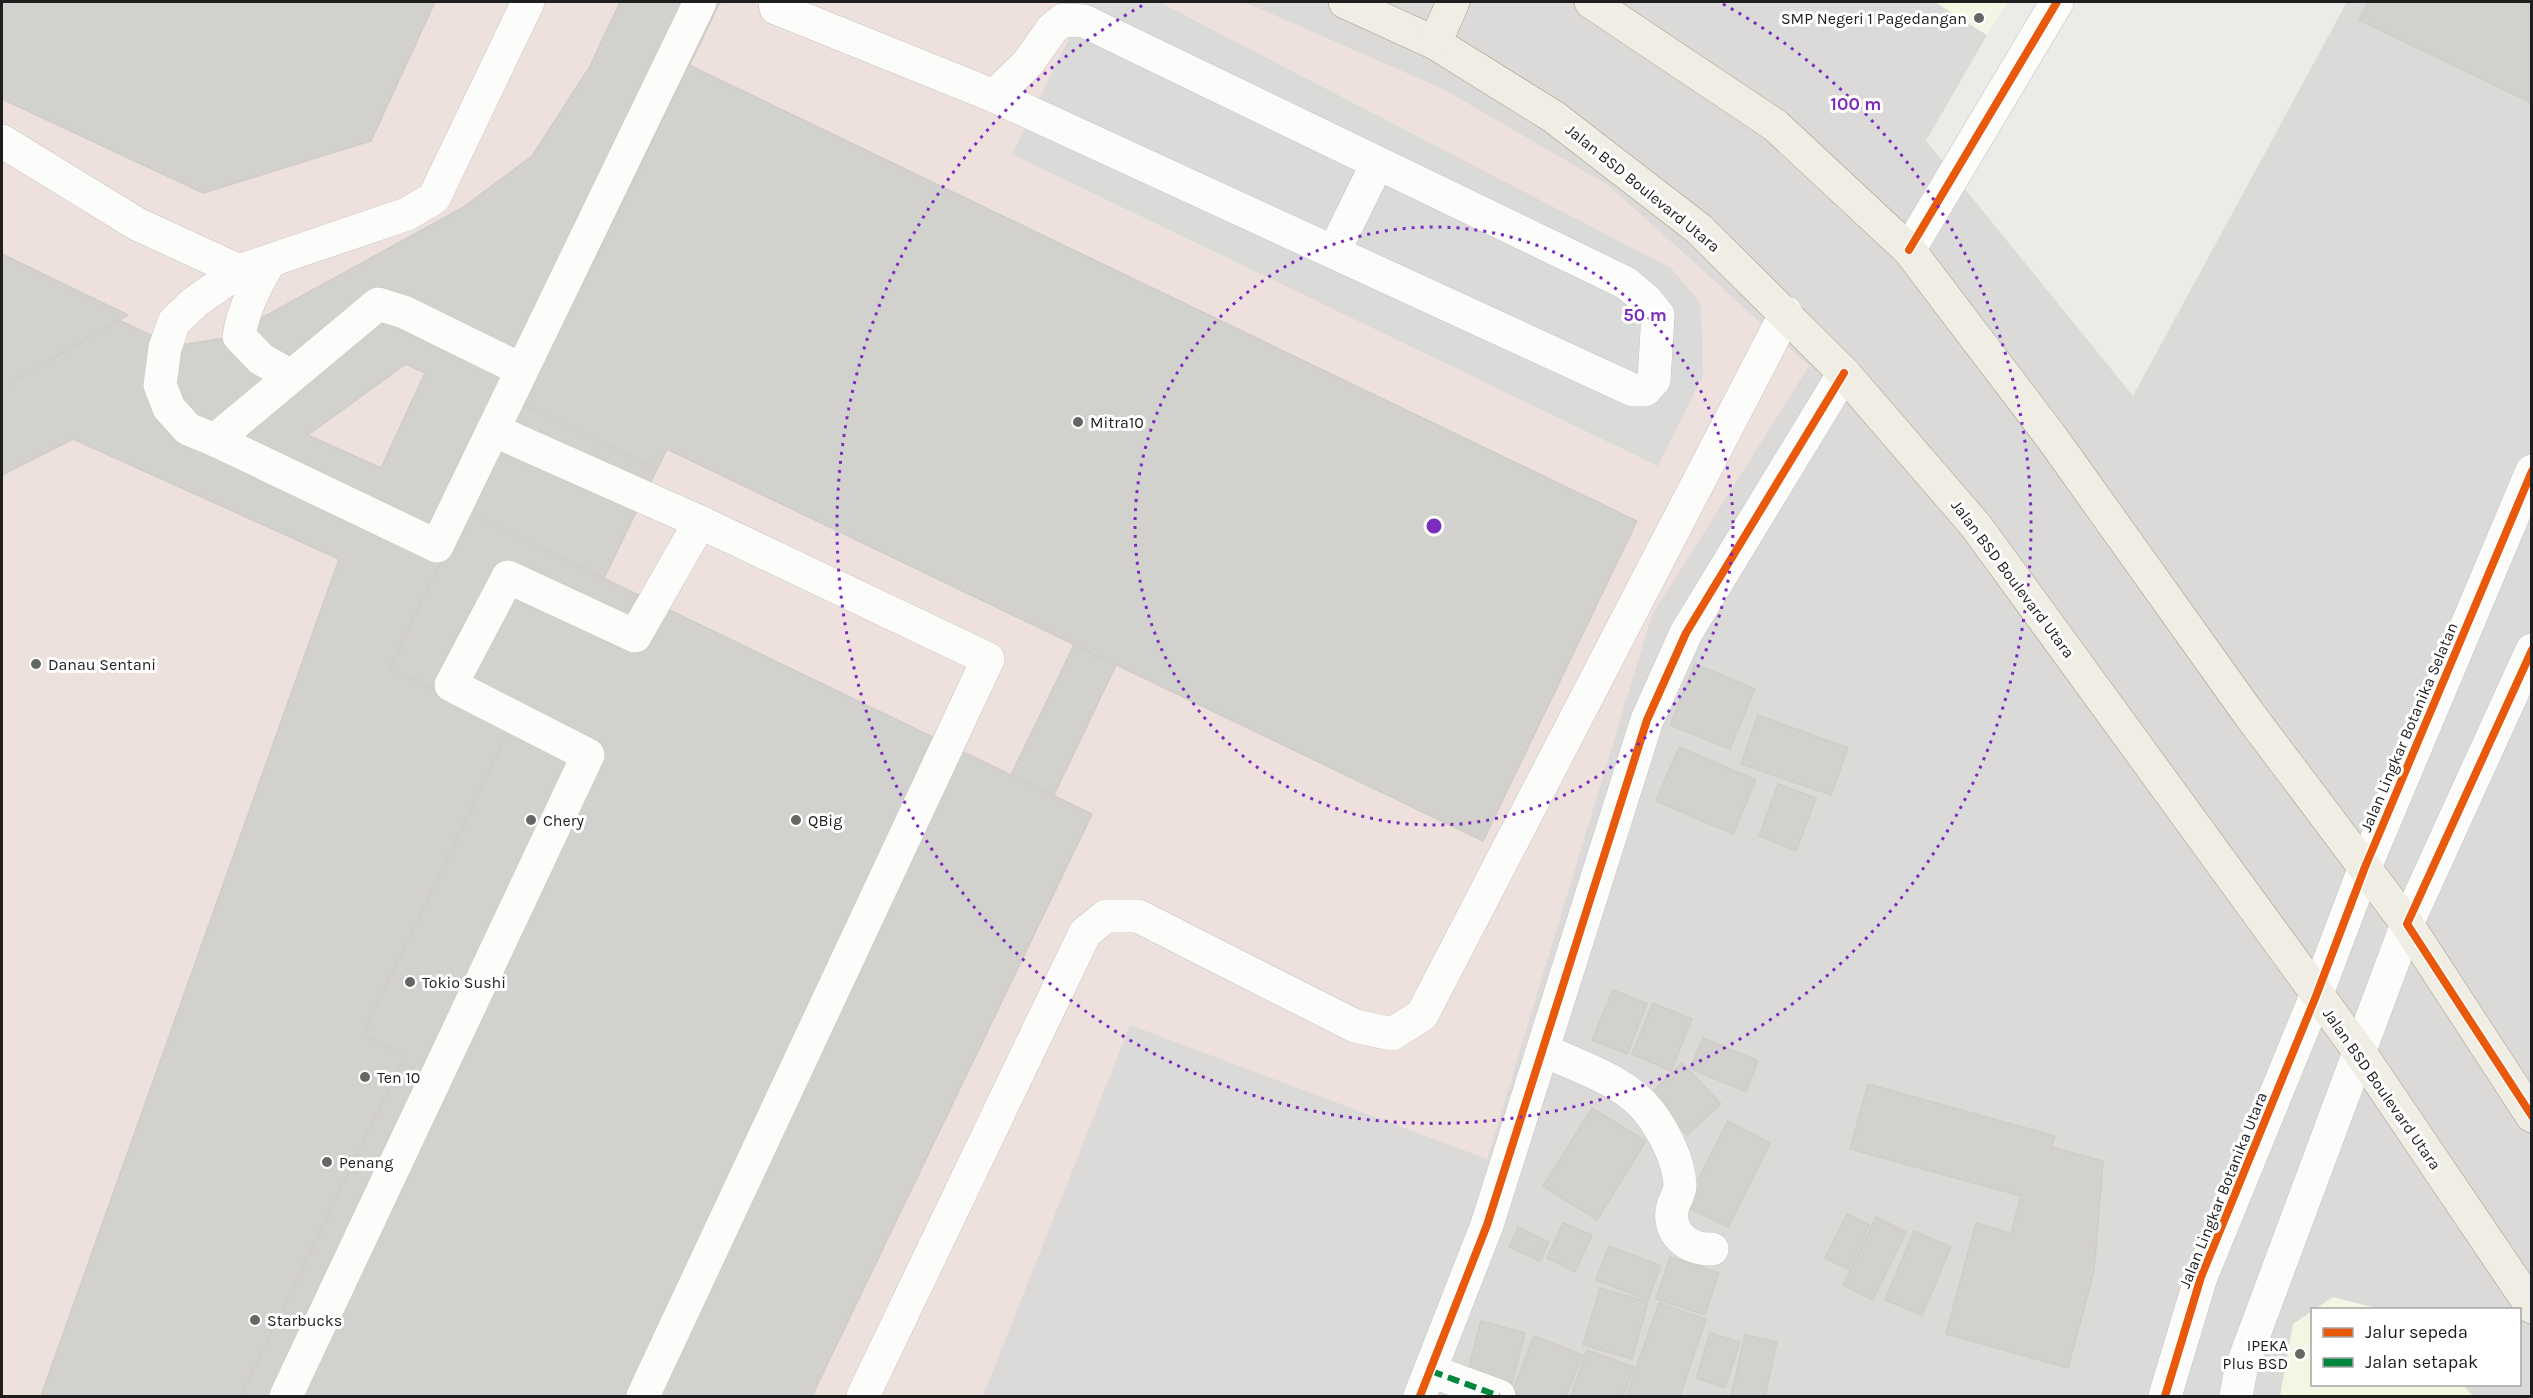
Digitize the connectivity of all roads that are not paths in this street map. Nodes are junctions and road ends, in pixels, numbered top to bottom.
1 (528, 2) edge
2 (700, 2) edge
3 (775, 2) edge
4 (1345, 2) edge
5 (1453, 2) edge
6 (1591, 2) edge
7 (2056, 2) edge
8 (1435, 43) junction
9 (994, 96) junction
10 (2, 141) edge
11 (1377, 164) junction
12 (1909, 250) junction
13 (1334, 251) junction
14 (270, 261) junction
15 (238, 271) junction
16 (1786, 313) junction
17 (522, 370) junction
18 (1844, 373) junction
19 (291, 376) junction
20 (493, 430) junction
21 (215, 440) junction
22 (2532, 471) edge
23 (700, 522) junction
24 (2532, 650) edge
25 (2365, 867) junction
26 (2407, 924) junction
27 (2316, 996) junction
28 (1543, 1050) junction
29 (2361, 1054) junction
30 (2532, 1116) edge
31 (1712, 1249) dead end
32 (2532, 1307) edge
33 (1426, 1384) edge
34 (286, 1396) edge
35 (643, 1396) edge
36 (863, 1396) edge
37 (1499, 1396) edge
38 (2165, 1396) edge
39 (2236, 1396) edge

1 - 14 street
2 - 17 street
3 - 9 street
4 - 8 main road, Jalan BSD Boulevard Utara
5 - 8 main road
6 - 12 main road
7 - 12 street
8 - 16 main road, Jalan BSD Boulevard Utara
9 - 11 street
9 - 13 street
10 - 15 street
11 - 13 street
11 - 13 street
12 - 25 main road
14 - 15 street
14 - 19 street
15 - 21 street
16 - 18 main road, Jalan BSD Boulevard Utara
16 - 36 street
17 - 19 street
17 - 20 street
18 - 27 main road, Jalan BSD Boulevard Utara
18 - 28 street
19 - 21 street
20 - 21 street
20 - 23 street
22 - 25 street, Jalan Lingkar Botanika Selatan
23 - 34 street
23 - 35 street
24 - 26 street
25 - 26 main road
25 - 27 street, Jalan Lingkar Botanika Selatan
26 - 29 street
26 - 30 main road
27 - 29 main road, Jalan BSD Boulevard Utara
27 - 38 street, Jalan Lingkar Botanika Utara
28 - 31 street
28 - 33 street
29 - 32 main road, Jalan BSD Boulevard Utara
29 - 39 street
33 - 37 street

